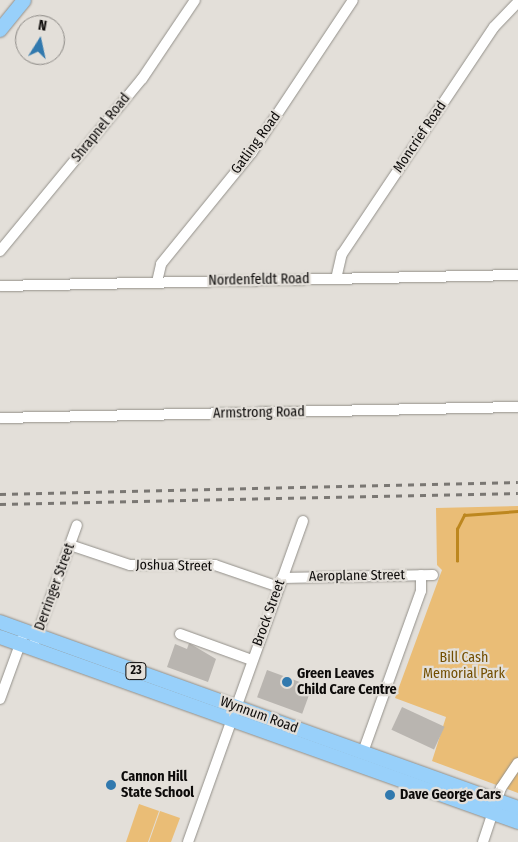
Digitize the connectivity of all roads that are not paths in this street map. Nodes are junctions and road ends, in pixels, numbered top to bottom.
1 (24, 0) edge
2 (194, 0) edge
3 (353, 0) edge
4 (518, 2) edge
5 (0, 30) edge
6 (0, 251) edge
7 (518, 275) edge
8 (336, 279) junction
9 (157, 282) junction
10 (0, 286) edge
11 (518, 407) edge
12 (0, 418) edge
13 (303, 521) dead end
14 (77, 525) dead end
15 (70, 545) junction
16 (421, 575) junction
17 (433, 575) dead end
18 (280, 582) junction
19 (0, 622) edge
20 (180, 634) dead end
21 (0, 637) edge
22 (28, 640) junction
23 (252, 660) junction
24 (0, 699) edge
25 (236, 706) junction
26 (232, 720) junction
27 (363, 752) junction
28 (518, 763) edge
29 (495, 807) junction
30 (518, 808) edge
31 (518, 822) edge
32 (188, 842) edge
33 (483, 842) edge

1 - 5 main road
2 - 6 street, Shrapnel Road
3 - 9 street, Gatling Road
4 - 8 street, Moncrief Road
7 - 8 street, Nordenfeldt Road
8 - 9 street, Nordenfeldt Road
9 - 10 street, Nordenfeldt Road
11 - 12 street, Armstrong Road
13 - 18 street, Brock Street
14 - 15 street, Derringer Street
15 - 18 street, Joshua Street
15 - 22 street, Derringer Street
16 - 17 street, Aeroplane Street
16 - 18 street, Aeroplane Street
16 - 27 street
18 - 23 street, Brock Street
19 - 22 main road, Wynnum Road / 23
20 - 23 street
21 - 22 main road, Wynnum Road / 23
22 - 24 street, Derringer Street
22 - 25 main road, Wynnum Road / 23
22 - 26 main road, Wynnum Road / 23
23 - 25 street, Brock Street
25 - 26 street, Brock Street
25 - 27 main road, Wynnum Road / 23
26 - 29 main road, Wynnum Road / 23
26 - 32 street, Brock Street
27 - 29 main road, Wynnum Road / 23
28 - 29 street
29 - 30 main road, Wynnum Road / 23
29 - 31 main road, Wynnum Road / 23
29 - 33 street

